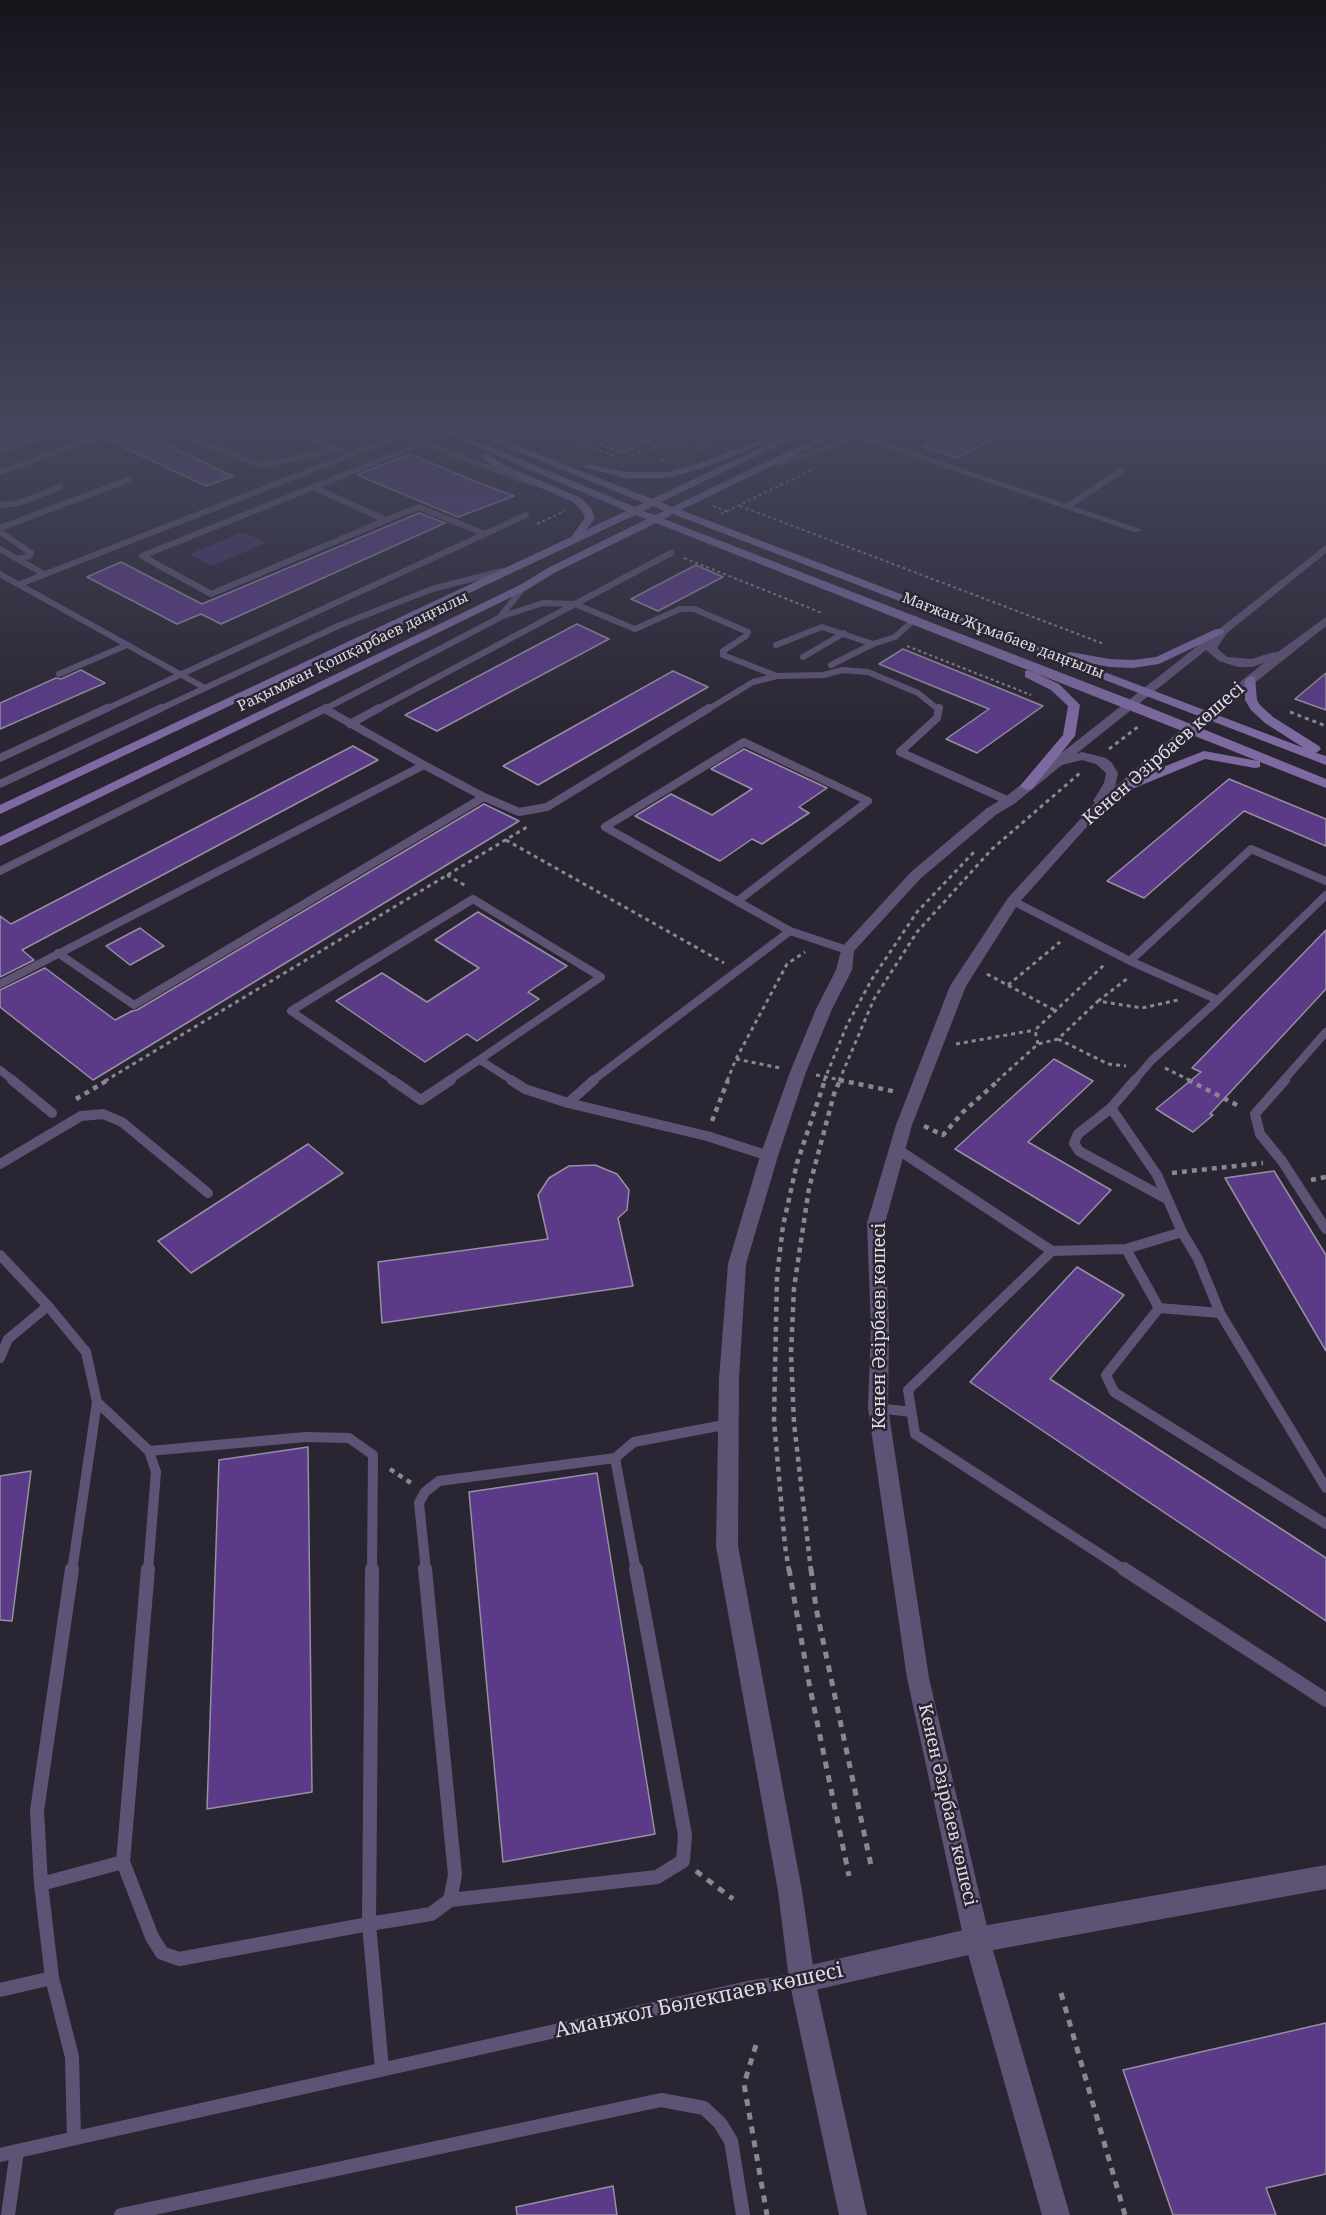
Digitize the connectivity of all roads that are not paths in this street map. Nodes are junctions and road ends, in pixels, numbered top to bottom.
1 (155, 530) edge
2 (207, 530) edge
3 (359, 530) edge
4 (476, 530) edge
5 (493, 530) edge
6 (580, 530) edge
7 (591, 530) edge
8 (633, 530) edge
9 (684, 530) edge
10 (723, 530) edge
11 (0, 532) edge
12 (485, 534) junction
13 (574, 538) junction
14 (1326, 548) edge
15 (0, 549) edge
16 (671, 553) dead end
17 (18, 559) junction
18 (520, 567) junction
19 (0, 574) edge
20 (45, 574) junction
21 (20, 584) junction
22 (524, 587) junction
23 (574, 604) junction
24 (499, 618) junction
25 (915, 620) junction
26 (1326, 620) edge
27 (928, 625) junction
28 (1223, 630) junction
29 (844, 633) junction
30 (1301, 641) junction
31 (127, 645) junction
32 (776, 645) dead end
33 (873, 645) junction
34 (1048, 655) junction
35 (803, 657) dead end
36 (831, 666) dead end
37 (59, 674) dead end
38 (179, 675) junction
39 (777, 676) junction
40 (1251, 680) junction
41 (205, 688) junction
42 (1146, 691) junction
43 (1130, 704) junction
44 (325, 709) junction
45 (1209, 714) junction
46 (350, 724) junction
47 (1189, 729) junction
48 (0, 758) edge
49 (1326, 759) edge
50 (424, 765) junction
51 (1051, 766) junction
52 (0, 784) edge
53 (1326, 784) edge
54 (1027, 786) junction
55 (1122, 788) junction
56 (484, 797) junction
57 (1009, 801) junction
58 (1095, 809) junction
59 (0, 810) edge
60 (0, 842) edge
61 (0, 871) edge
62 (1326, 881) edge
63 (1326, 895) edge
64 (739, 900) junction
65 (1013, 901) junction
66 (790, 931) junction
67 (847, 950) junction
68 (58, 953) junction
69 (1130, 961) junction
70 (0, 984) edge
71 (1218, 1000) junction
72 (1326, 1032) edge
73 (480, 1060) junction
74 (0, 1070) edge
75 (568, 1103) junction
76 (1111, 1108) junction
77 (52, 1113) road end
78 (897, 1149) junction
79 (769, 1156) junction
80 (0, 1164) edge
81 (208, 1193) dead end
82 (1165, 1198) junction
83 (1326, 1229) edge
84 (1182, 1232) junction
85 (1126, 1249) junction
86 (1052, 1251) junction
87 (0, 1255) edge
88 (48, 1306) junction
89 (1159, 1308) junction
90 (1220, 1313) junction
91 (0, 1358) edge
92 (97, 1402) junction
93 (878, 1408) junction
94 (911, 1412) junction
95 (729, 1424) junction
96 (149, 1451) junction
97 (615, 1458) junction
98 (1326, 1488) edge
99 (1326, 1524) edge
100 (1326, 1700) edge
101 (123, 1862) junction
102 (1326, 1877) edge
103 (41, 1884) junction
104 (450, 1900) junction
105 (369, 1923) junction
106 (977, 1940) junction
107 (52, 1978) junction
108 (802, 1980) junction
109 (0, 1990) edge
110 (382, 2069) junction
111 (74, 2138) junction
112 (18, 2151) junction
113 (0, 2155) edge
114 (8, 2215) edge
115 (121, 2215) edge
116 (743, 2215) edge
117 (853, 2215) edge
118 (1056, 2215) edge

1 - 20 lane
2 - 3 lane
4 - 12 lane
5 - 12 lane
6 - 13 main road
7 - 13 main road, Рақымжан Қошқарбаев даңғылы
8 - 22 main road, Рақымжан Қошқарбаев даңғылы
9 - 25 main road, Мағжан Жұмабаев даңғылы
10 - 34 main road, Мағжан Жұмабаев даңғылы
11 - 17 lane
12 - 38 lane
13 - 18 main road, Рақымжан Қошқарбаев даңғылы
14 - 28 street
15 - 17 lane
16 - 23 lane
17 - 20 lane
18 - 41 lane
18 - 59 main road, Рақымжан Қошқарбаев даңғылы
19 - 21 lane
20 - 21 lane
21 - 31 lane
22 - 24 lane
22 - 60 main road, Рақымжан Қошқарбаев даңғылы
23 - 24 lane
23 - 39 lane
23 - 46 lane
24 - 44 lane
25 - 27 main road, Мағжан Жұмабаев даңғылы
25 - 33 lane
26 - 30 street, Кенен Әзірбаев көшесі
27 - 43 main road, Мағжан Жұмабаев даңғылы
27 - 54 main road
28 - 30 street
28 - 34 main road
28 - 42 street
29 - 32 lane
29 - 33 lane
29 - 35 lane
30 - 40 street, Кенен Әзірбаев көшесі
31 - 37 lane
31 - 38 lane
33 - 36 lane
34 - 42 main road, Мағжан Жұмабаев даңғылы
38 - 41 lane
38 - 48 lane
39 - 56 lane
39 - 57 lane
40 - 45 street, Кенен Әзірбаев көшесі
40 - 49 main road
41 - 52 lane
42 - 43 street
42 - 45 main road, Мағжан Жұмабаев даңғылы
43 - 47 main road, Мағжан Жұмабаев даңғылы
43 - 51 street
44 - 46 lane
44 - 61 lane
45 - 47 street, Кенен Әзірбаев көшесі
45 - 49 main road, Мағжан Жұмабаев даңғылы
46 - 50 lane
47 - 53 main road, Мағжан Жұмабаев даңғылы
47 - 55 street, Кенен Әзірбаев көшесі
50 - 56 lane
50 - 68 lane
51 - 54 street
51 - 58 street
53 - 55 main road
54 - 57 street
55 - 58 street, Кенен Әзірбаев көшесі
56 - 68 lane
57 - 67 street
58 - 65 street, Кенен Әзірбаев көшесі
62 - 69 lane
63 - 71 lane
64 - 64 lane
64 - 66 lane
65 - 69 lane
65 - 78 street, Кенен Әзірбаев көшесі
66 - 67 lane
66 - 75 lane
67 - 79 street
68 - 70 lane
69 - 71 lane
71 - 76 lane
72 - 83 lane
73 - 73 lane
73 - 75 lane
74 - 77 lane
75 - 79 lane
76 - 82 lane
76 - 82 lane
78 - 86 lane
78 - 93 street, Кенен Әзірбаев көшесі
79 - 95 street
80 - 81 lane
82 - 84 lane
84 - 85 lane
84 - 90 lane
85 - 86 lane
85 - 89 lane
86 - 94 lane
87 - 88 lane
88 - 91 lane
88 - 92 lane
89 - 90 lane
89 - 99 lane
90 - 98 lane
92 - 96 lane
92 - 103 lane
93 - 94 lane
93 - 106 street, Кенен Әзірбаев көшесі
94 - 100 lane
95 - 97 lane
95 - 108 street
96 - 101 lane
96 - 105 lane
97 - 104 lane
97 - 104 lane
101 - 103 lane
101 - 105 lane
102 - 106 street, Аманжол Бөлекпаев көшесі
103 - 107 lane
104 - 105 lane
105 - 110 lane
106 - 108 street, Аманжол Бөлекпаев көшесі
106 - 118 street, Кенен Әзірбаев көшесі
107 - 109 lane
107 - 111 lane
108 - 110 lane, Аманжол Бөлекпаев көшесі
108 - 117 street
110 - 111 lane, Аманжол Бөлекпаев көшесі
111 - 112 lane, Аманжол Бөлекпаев көшесі
112 - 113 lane, Аманжол Бөлекпаев көшесі
112 - 114 lane
115 - 116 lane

